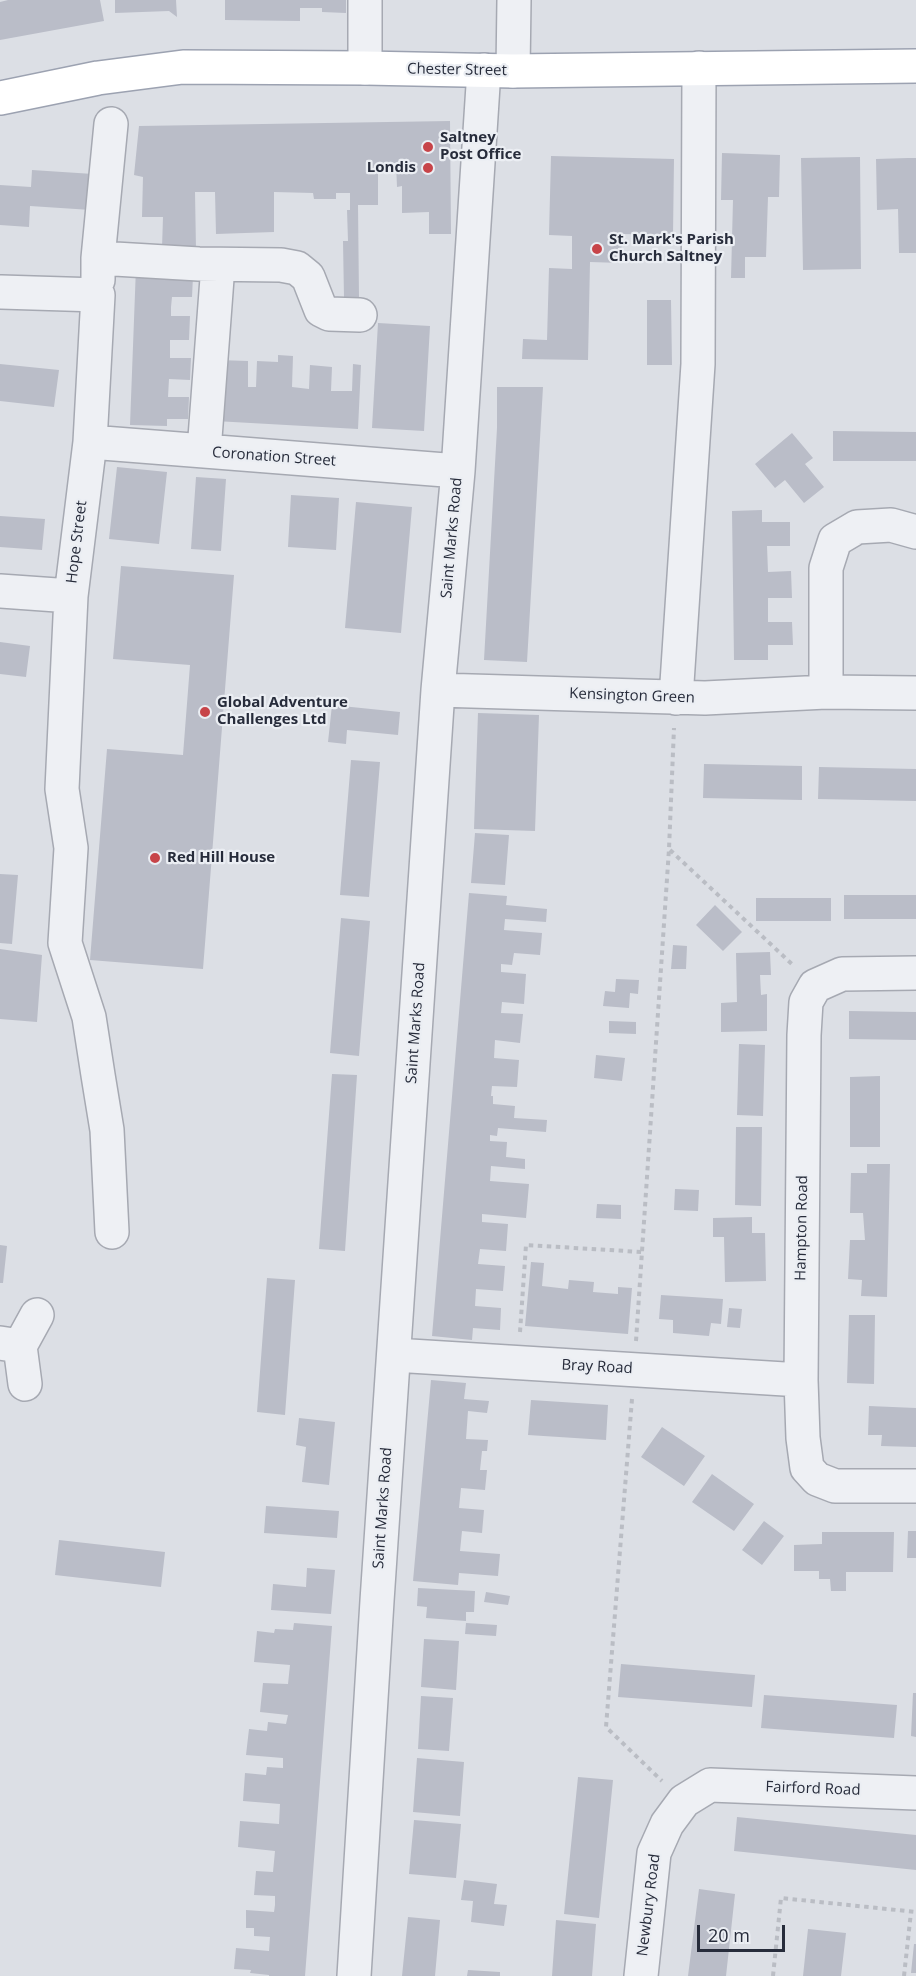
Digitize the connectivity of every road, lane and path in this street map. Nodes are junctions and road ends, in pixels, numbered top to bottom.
1 (365, 0) edge
2 (514, 0) edge
3 (916, 66) edge
4 (365, 68) junction
5 (699, 68) junction
6 (499, 71) junction
7 (0, 98) edge
8 (111, 124) dead end
9 (98, 258) junction
10 (218, 265) junction
11 (1, 292) edge
12 (98, 295) junction
13 (360, 315) dead end
14 (90, 442) junction
15 (204, 451) junction
16 (458, 471) junction
17 (916, 532) edge
18 (0, 591) edge
19 (71, 596) junction
20 (438, 690) junction
21 (826, 692) junction
22 (916, 693) edge
23 (690, 698) junction
24 (669, 849) junction
25 (916, 973) edge
26 (829, 980) junction
27 (112, 1232) dead end
28 (642, 1252) junction
29 (37, 1315) dead end
30 (10, 1344) edge
31 (394, 1356) junction
32 (518, 1362) junction
33 (634, 1369) junction
34 (801, 1380) junction
35 (25, 1384) dead end
36 (916, 1486) edge
37 (697, 1793) junction
38 (916, 1794) edge
39 (913, 1912) edge
40 (354, 1976) edge
41 (641, 1976) edge
42 (773, 1976) edge
43 (904, 1976) edge

1 - 4 street
2 - 6 street, Saint Marks Road
3 - 5 main road, Chester Street
4 - 6 main road, Chester Street
4 - 7 main road, Chester Street
5 - 6 main road, Chester Street
5 - 23 street
6 - 16 street, Saint Marks Road
8 - 9 street, Hope Street
9 - 10 street
9 - 12 street, Hope Street
10 - 13 street
10 - 15 street
11 - 12 street
12 - 14 street, Hope Street
14 - 15 street, Coronation Street
14 - 19 street, Hope Street
15 - 16 street, Coronation Street
16 - 20 street, Saint Marks Road
17 - 21 street
18 - 19 street
19 - 27 street, Hope Street
20 - 23 street, Kensington Green
20 - 31 street, Saint Marks Road
21 - 22 street, Kensington Green
21 - 23 street, Kensington Green
23 - 24 path
24 - 26 path
24 - 28 path
25 - 26 street
26 - 34 street, Hampton Road
28 - 32 path
28 - 33 path
29 - 30 street
30 - 35 street
31 - 32 street, Bray Road
31 - 40 street, Saint Marks Road
32 - 33 street, Bray Road
33 - 34 street, Bray Road
33 - 37 path
34 - 36 street, Hampton Road
37 - 38 street, Fairford Road
37 - 41 street, Newbury Road
39 - 42 path
39 - 43 path

